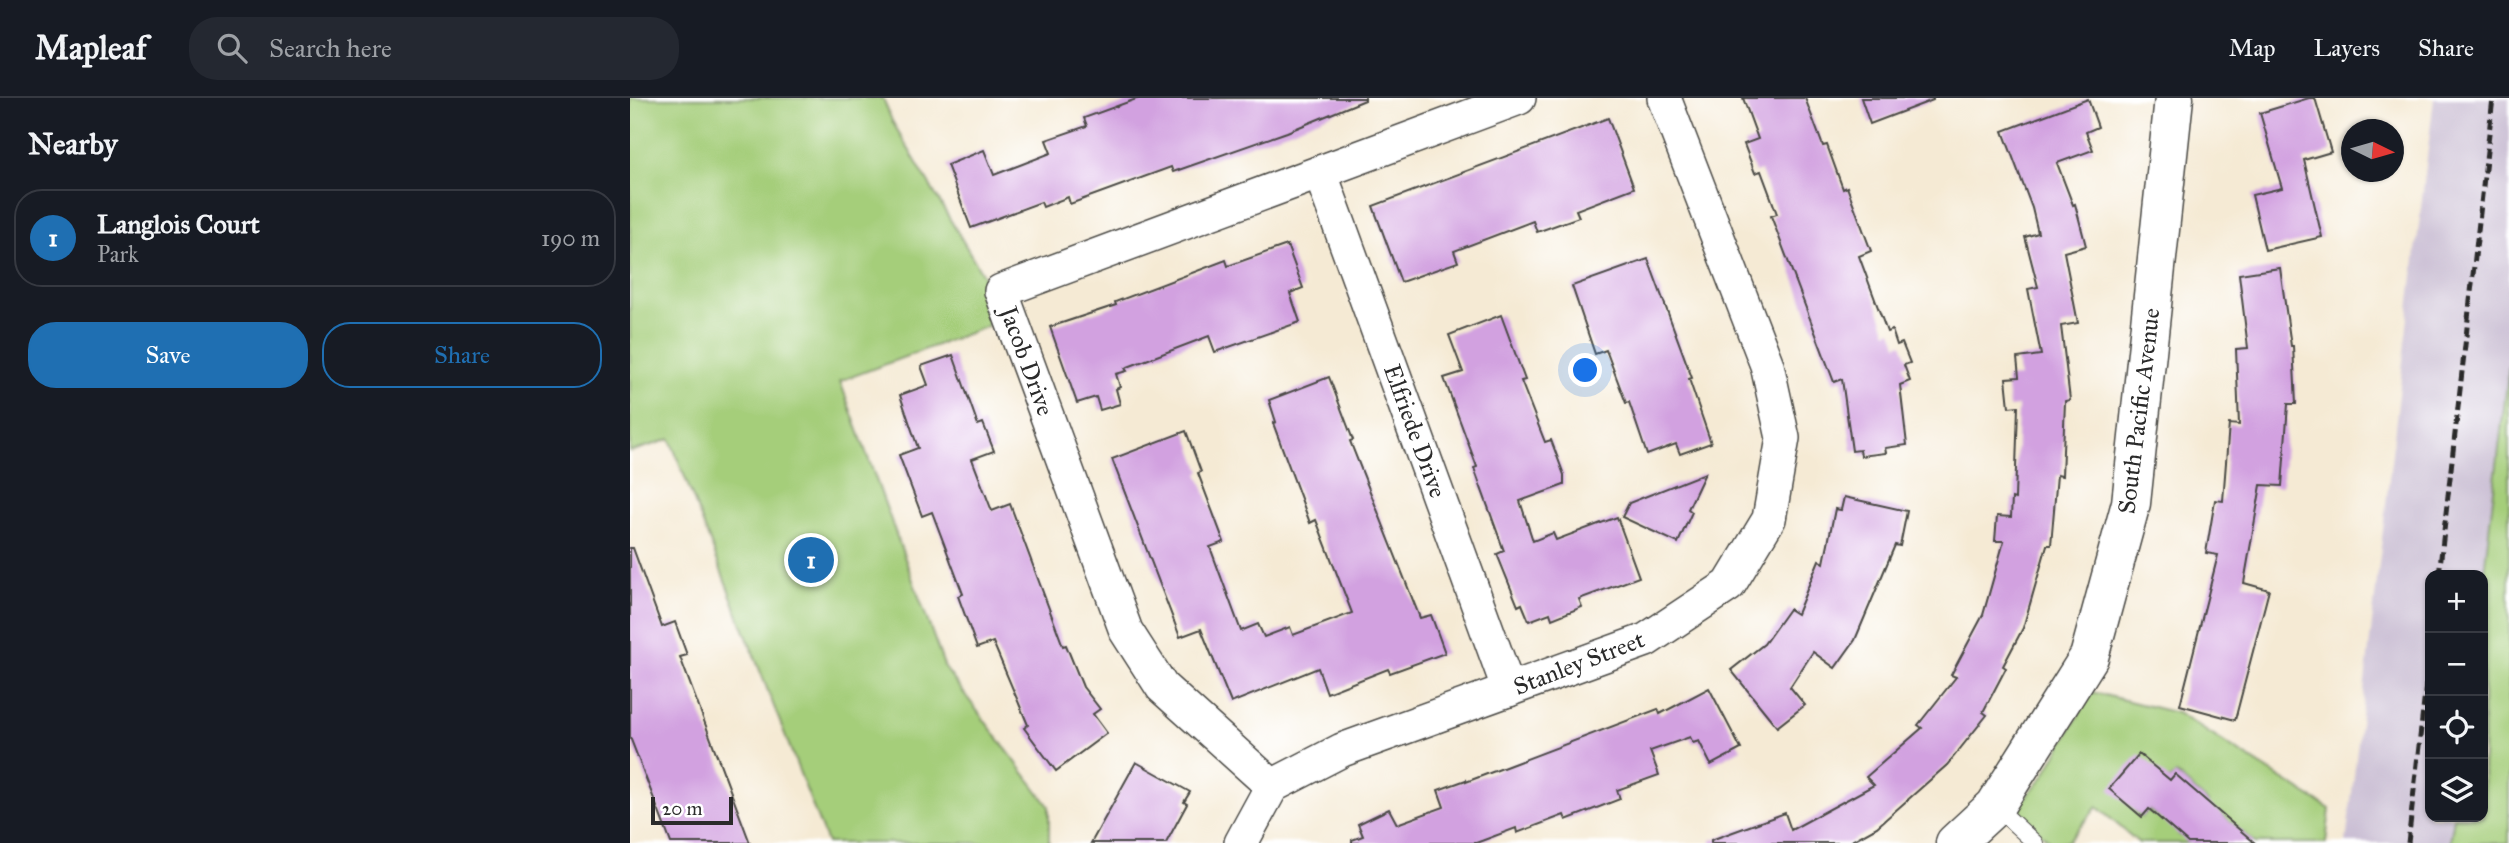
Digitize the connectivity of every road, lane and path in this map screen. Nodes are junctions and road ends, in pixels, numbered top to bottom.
1 (1519, 98) edge
2 (1664, 98) edge
3 (2174, 98) edge
4 (1320, 172) junction
5 (1509, 690) junction
6 (1272, 786) junction
7 (1995, 806) junction
8 (1241, 843) edge
9 (1955, 843) edge
10 (2035, 843) edge

1 - 4 street, Jacob Drive
2 - 5 street, Stanley Street
3 - 7 street, South Pacific Avenue
4 - 5 street, Elfriede Drive
4 - 6 street, Jacob Drive
5 - 6 street, Stanley Street
6 - 8 street
7 - 9 street, South Pacific Avenue
7 - 10 lane

